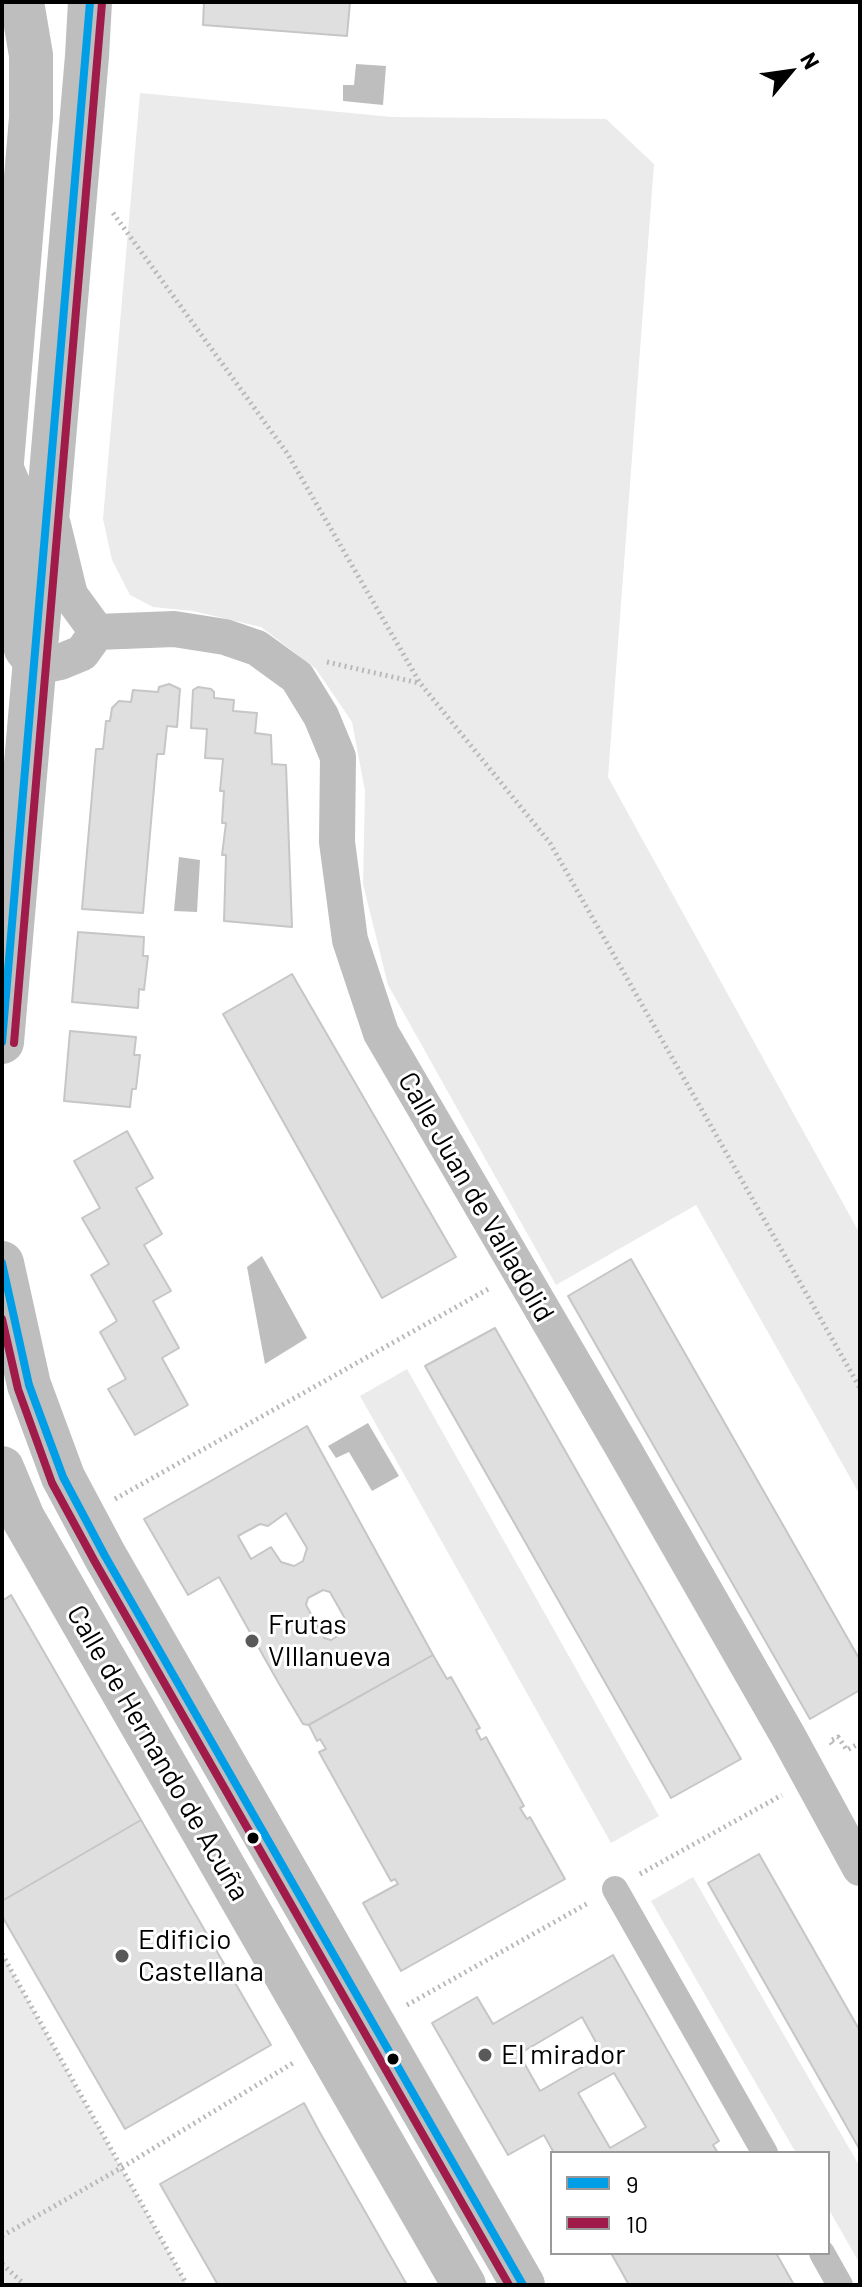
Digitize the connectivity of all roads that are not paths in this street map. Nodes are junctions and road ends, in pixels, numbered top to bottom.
1 (22, 2) edge
2 (35, 2) edge
3 (90, 2) edge
4 (31, 55) junction
5 (2, 460) edge
6 (42, 608) junction
7 (97, 632) junction
8 (18, 668) edge
9 (2, 1042) edge
10 (2, 1263) edge
11 (2, 1468) edge
12 (860, 1868) edge
13 (615, 1889) dead end
14 (764, 2151) edge
15 (823, 2255) edge
16 (464, 2285) edge
17 (523, 2285) edge
18 (840, 2285) edge

1 - 4 street
2 - 4 street
3 - 6 street
4 - 5 street
5 - 6 street
6 - 7 street
6 - 8 street
7 - 8 street
7 - 12 street, Calle Juan de Valladolid
8 - 9 street
10 - 17 street, Calle de Hernando de Acuña
11 - 16 street, Calle de Hernando de Acuña
13 - 14 street
15 - 18 street

